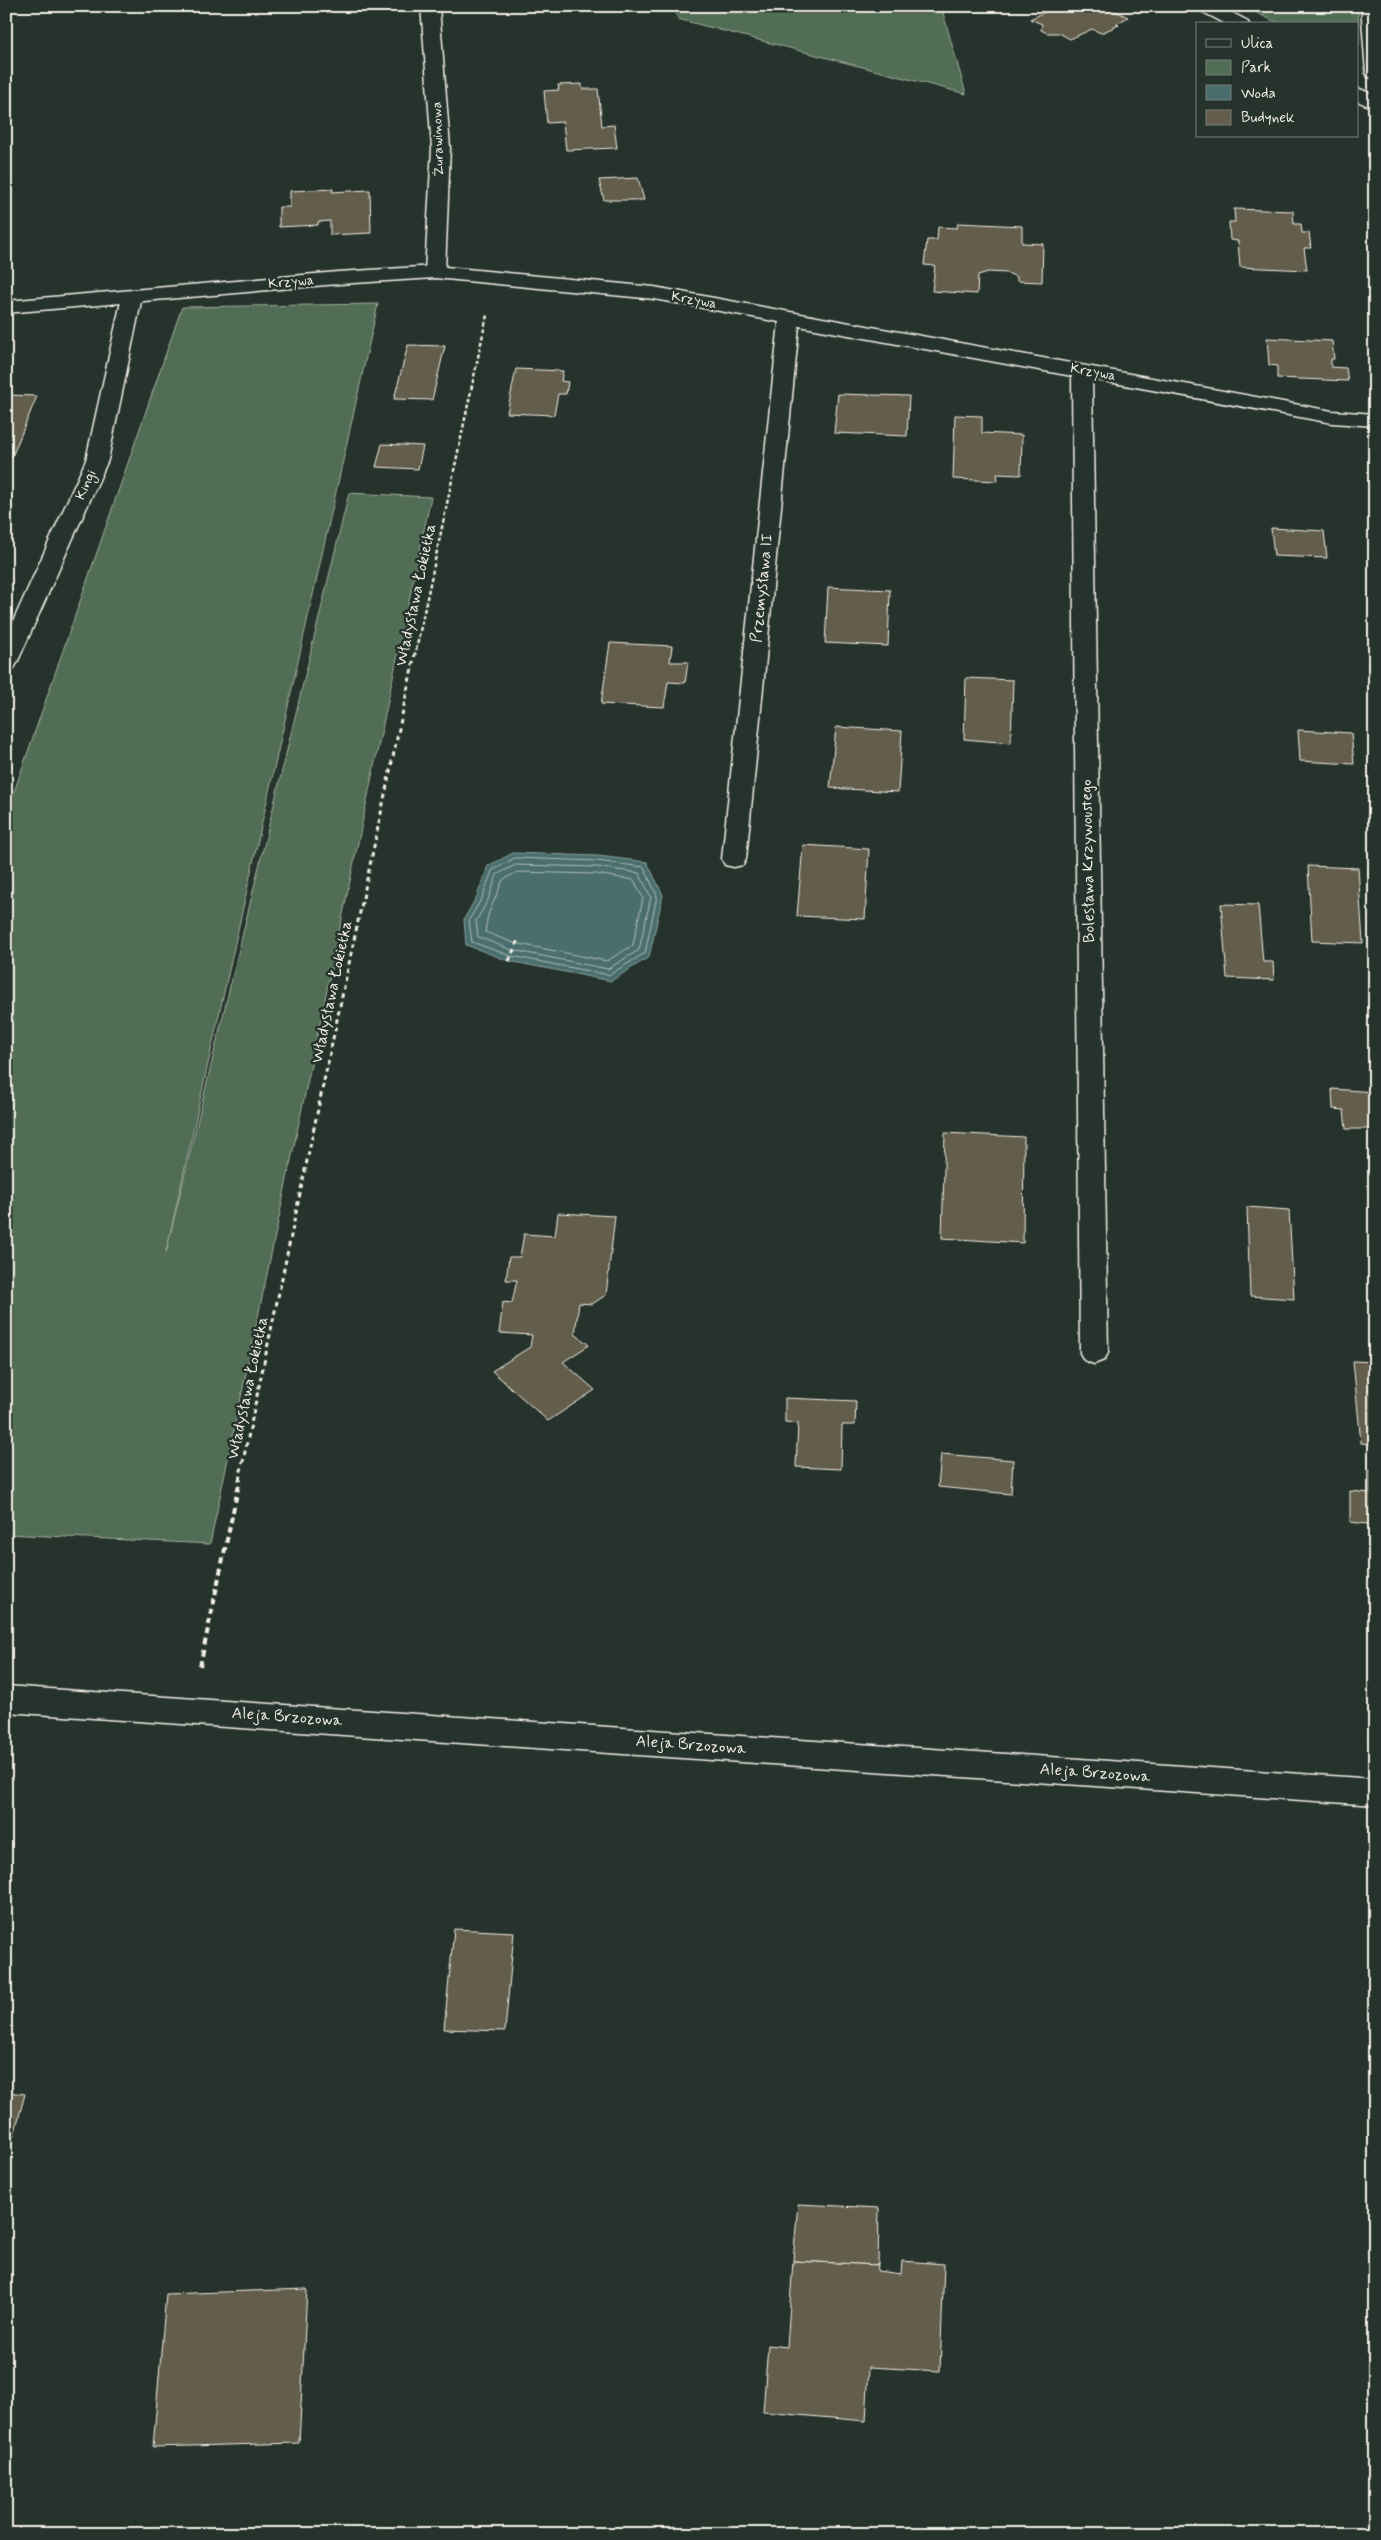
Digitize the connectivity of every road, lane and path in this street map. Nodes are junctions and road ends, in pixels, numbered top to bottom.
1 (430, 6) edge
2 (1205, 6) edge
3 (1370, 6) edge
4 (1236, 22) edge
5 (1375, 73) edge
6 (1358, 93) edge
7 (1375, 103) edge
8 (436, 272) junction
9 (494, 278) junction
10 (132, 297) junction
11 (6, 307) edge
12 (790, 317) junction
13 (1082, 370) junction
14 (1375, 420) edge
15 (6, 663) edge
16 (734, 859) dead end
17 (518, 940) dead end
18 (509, 961) dead end
19 (1094, 1353) dead end
20 (6, 1699) edge
21 (191, 1710) junction
22 (1375, 1792) edge

1 - 8 street, Żurawinowa
2 - 4 street
3 - 5 street
6 - 7 street
8 - 9 street, Krzywa
8 - 10 street, Krzywa
9 - 12 street, Krzywa
9 - 21 path, Władysława Łokietka
10 - 11 street, Krzywa
10 - 15 street, Kingi
12 - 13 street, Krzywa
12 - 16 street, Przemysława II
13 - 14 street, Krzywa
13 - 19 street, Bolesława Krzywoustego
17 - 18 path
20 - 21 street, Aleja Brzozowa
21 - 22 street, Aleja Brzozowa

